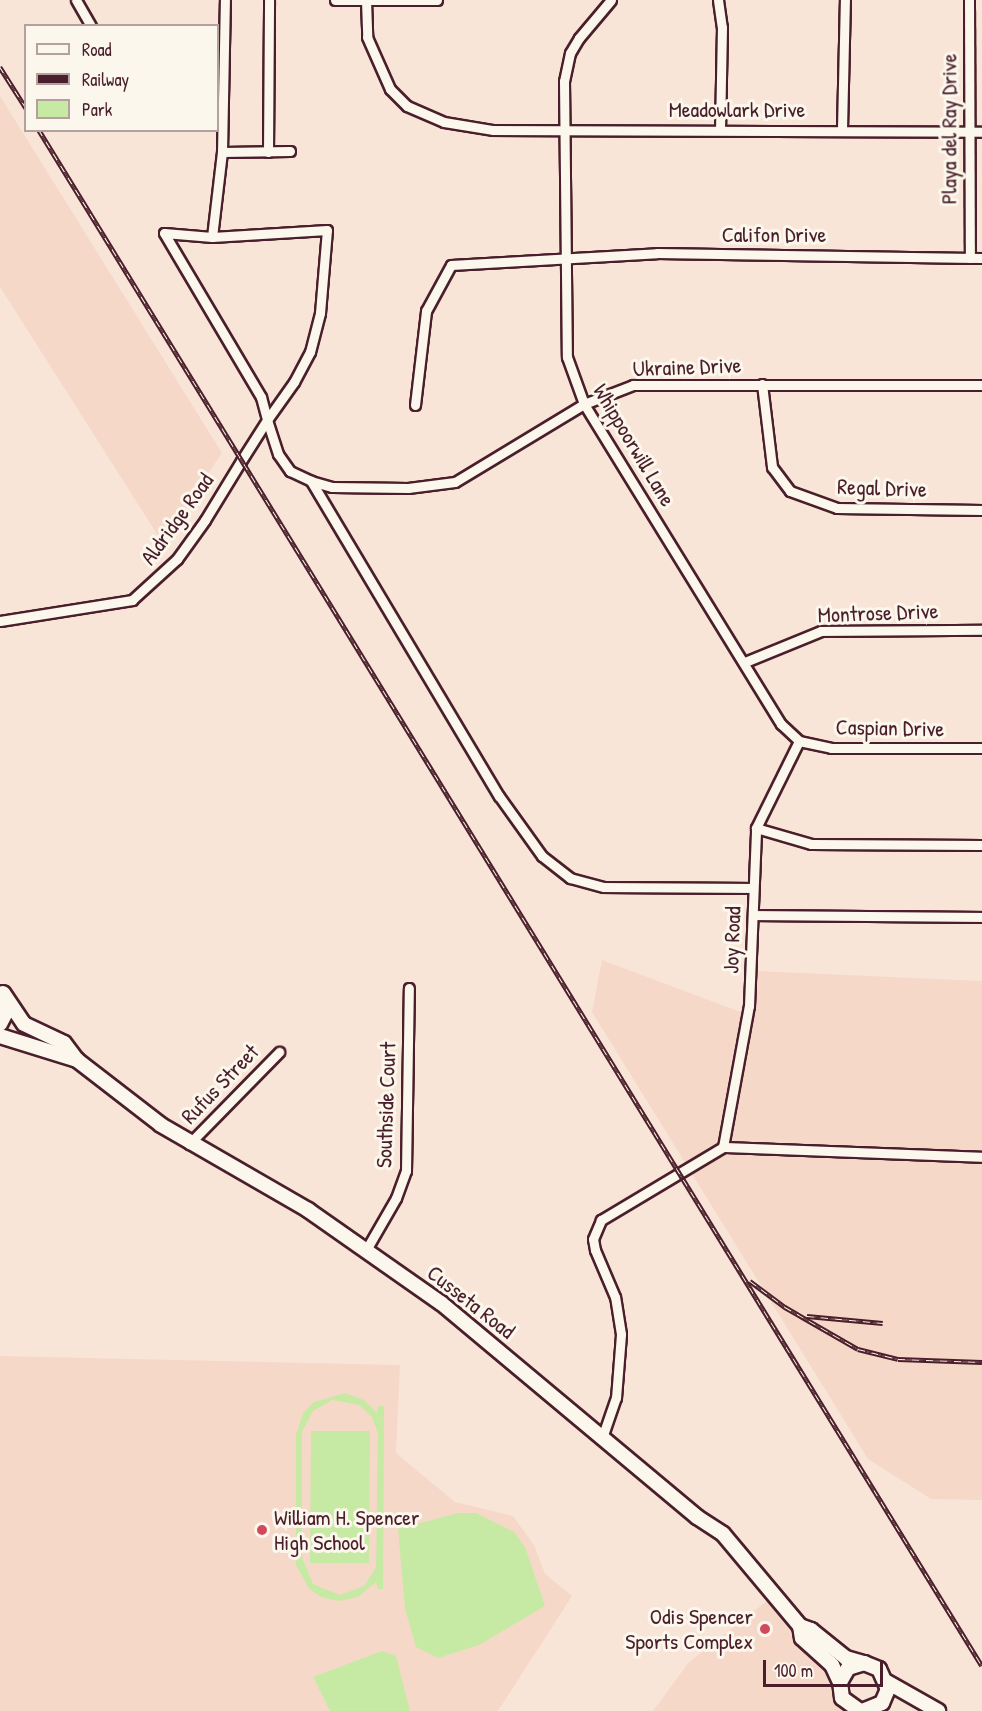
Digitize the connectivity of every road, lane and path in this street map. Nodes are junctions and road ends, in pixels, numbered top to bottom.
1 (76, 0) edge
2 (225, 0) edge
3 (269, 0) edge
4 (335, 0) edge
5 (437, 0) edge
6 (611, 0) edge
7 (718, 0) edge
8 (845, 0) edge
9 (969, 0) edge
10 (366, 1) edge
11 (90, 24) edge
12 (220, 78) edge
13 (567, 129) junction
14 (720, 129) junction
15 (842, 129) junction
16 (968, 132) junction
17 (982, 132) edge
18 (290, 151) dead end
19 (222, 152) junction
20 (268, 152) junction
21 (212, 237) junction
22 (970, 258) junction
23 (982, 258) edge
24 (565, 261) junction
25 (762, 384) junction
26 (982, 385) edge
27 (584, 404) junction
28 (415, 405) dead end
29 (267, 420) junction
30 (311, 481) junction
31 (982, 510) edge
32 (0, 621) edge
33 (982, 630) edge
34 (745, 663) junction
35 (798, 741) junction
36 (982, 748) edge
37 (756, 828) junction
38 (982, 845) edge
39 (753, 888) junction
40 (753, 915) junction
41 (982, 917) edge
42 (409, 988) dead end
43 (2, 990) edge
44 (0, 1024) edge
45 (0, 1036) edge
46 (27, 1043) junction
47 (0, 1049) edge
48 (279, 1052) dead end
49 (77, 1060) junction
50 (189, 1144) junction
51 (723, 1147) junction
52 (982, 1157) edge
53 (366, 1250) junction
54 (603, 1435) junction
55 (800, 1626) junction
56 (864, 1663) junction
57 (840, 1682) junction
58 (887, 1682) junction
59 (918, 1700) junction
60 (866, 1709) edge
61 (938, 1711) edge

1 - 11 street
2 - 12 street
3 - 20 street
4 - 10 street
5 - 10 street
6 - 13 street, Whippoorwill Lane
7 - 14 street
8 - 15 street
9 - 16 street, Playa del Ray Drive
10 - 13 street, Meadowlark Drive
12 - 19 street
13 - 14 street, Meadowlark Drive
13 - 24 street, Whippoorwill Lane
14 - 15 street, Meadowlark Drive
15 - 16 street, Meadowlark Drive
16 - 17 street, Meadowlark Drive
16 - 22 street, Playa del Ray Drive
18 - 20 street
19 - 20 street
19 - 21 street
21 - 29 street
21 - 29 street, Aldridge Road
22 - 23 street, Califon Drive
22 - 24 street, Califon Drive
24 - 27 street, Whippoorwill Lane
24 - 28 street, Califon Drive
25 - 26 street, Ukraine Drive
25 - 27 street, Ukraine Drive
25 - 31 street, Regal Drive
27 - 30 street, Ukraine Drive
27 - 34 street, Whippoorwill Lane
29 - 30 street
29 - 32 street, Aldridge Road
30 - 39 street
33 - 34 street, Montrose Drive
34 - 35 street, Whippoorwill Lane
35 - 36 street, Caspian Drive
35 - 37 street, Joy Road
37 - 38 street
37 - 39 street, Joy Road
39 - 40 street, Joy Road
40 - 41 street
40 - 51 street, Joy Road
42 - 53 street, Southside Court
43 - 44 street
43 - 49 street, Cusseta Road
45 - 46 street, Cusseta Road
46 - 47 street
46 - 49 street, Cusseta Road
48 - 50 street, Rufus Street
49 - 50 street, Cusseta Road
50 - 53 street, Cusseta Road
51 - 52 street
51 - 54 street
53 - 54 street, Cusseta Road
54 - 55 street, Cusseta Road
55 - 56 street, Cusseta Road
55 - 57 street, Cusseta Road
56 - 57 street
56 - 58 street, Cusseta Road
57 - 60 street, Cusseta Road
58 - 59 street, Cusseta Road
58 - 60 street
59 - 60 street
59 - 61 street, Cusseta Road

